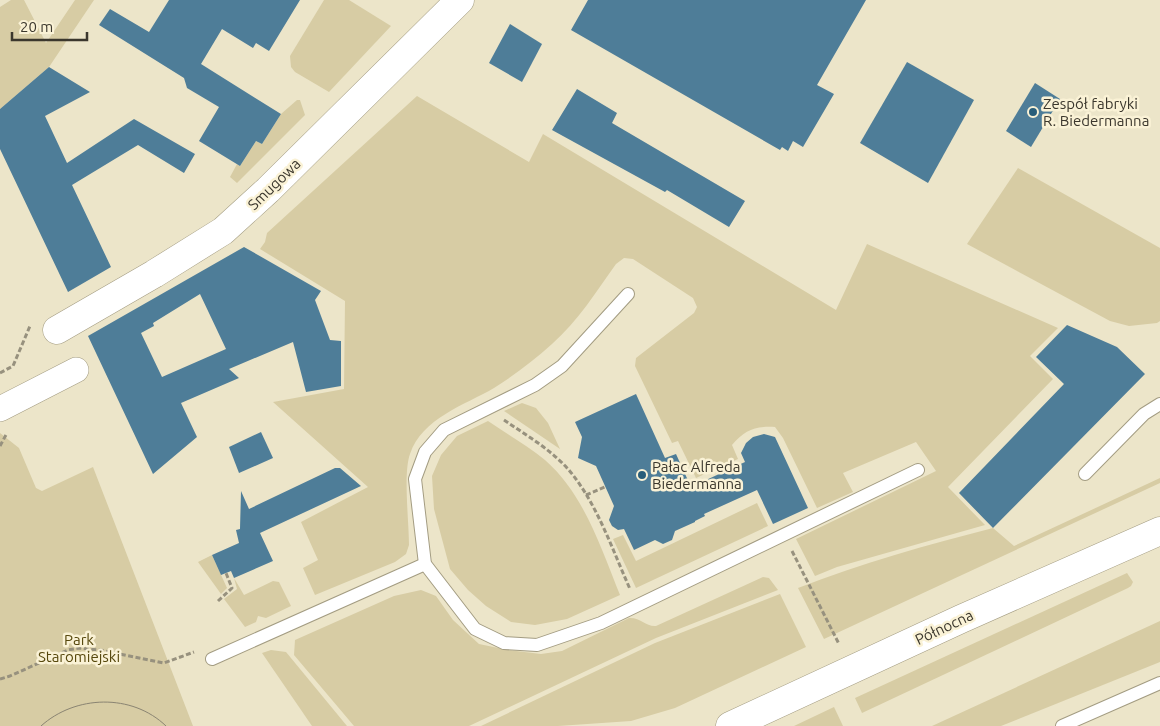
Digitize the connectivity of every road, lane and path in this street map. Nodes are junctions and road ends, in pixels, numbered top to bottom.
1 (460, 0) edge
2 (628, 294) dead end
3 (30, 326) dead end
4 (57, 330) dead end
5 (76, 370) dead end
6 (0, 373) edge
7 (1160, 404) edge
8 (0, 409) edge
9 (486, 409) junction
10 (918, 470) dead end
11 (1085, 474) dead end
12 (605, 487) dead end
13 (586, 495) junction
14 (1160, 531) edge
15 (783, 534) junction
16 (425, 564) junction
17 (226, 573) dead end
18 (218, 601) dead end
19 (637, 605) junction
20 (839, 644) dead end
21 (201, 650) dead end
22 (212, 660) dead end
23 (0, 679) edge
24 (1160, 683) edge
25 (730, 726) edge
26 (1062, 726) edge

1 - 4 street, Smugowa
2 - 9 lane
3 - 6 path
5 - 8 street
7 - 11 lane
9 - 13 path
9 - 16 lane
10 - 15 lane
12 - 13 path
13 - 19 path
14 - 25 street, Północna
15 - 19 lane
15 - 20 path
16 - 19 lane
16 - 22 lane
17 - 18 path
21 - 23 path
24 - 26 lane

